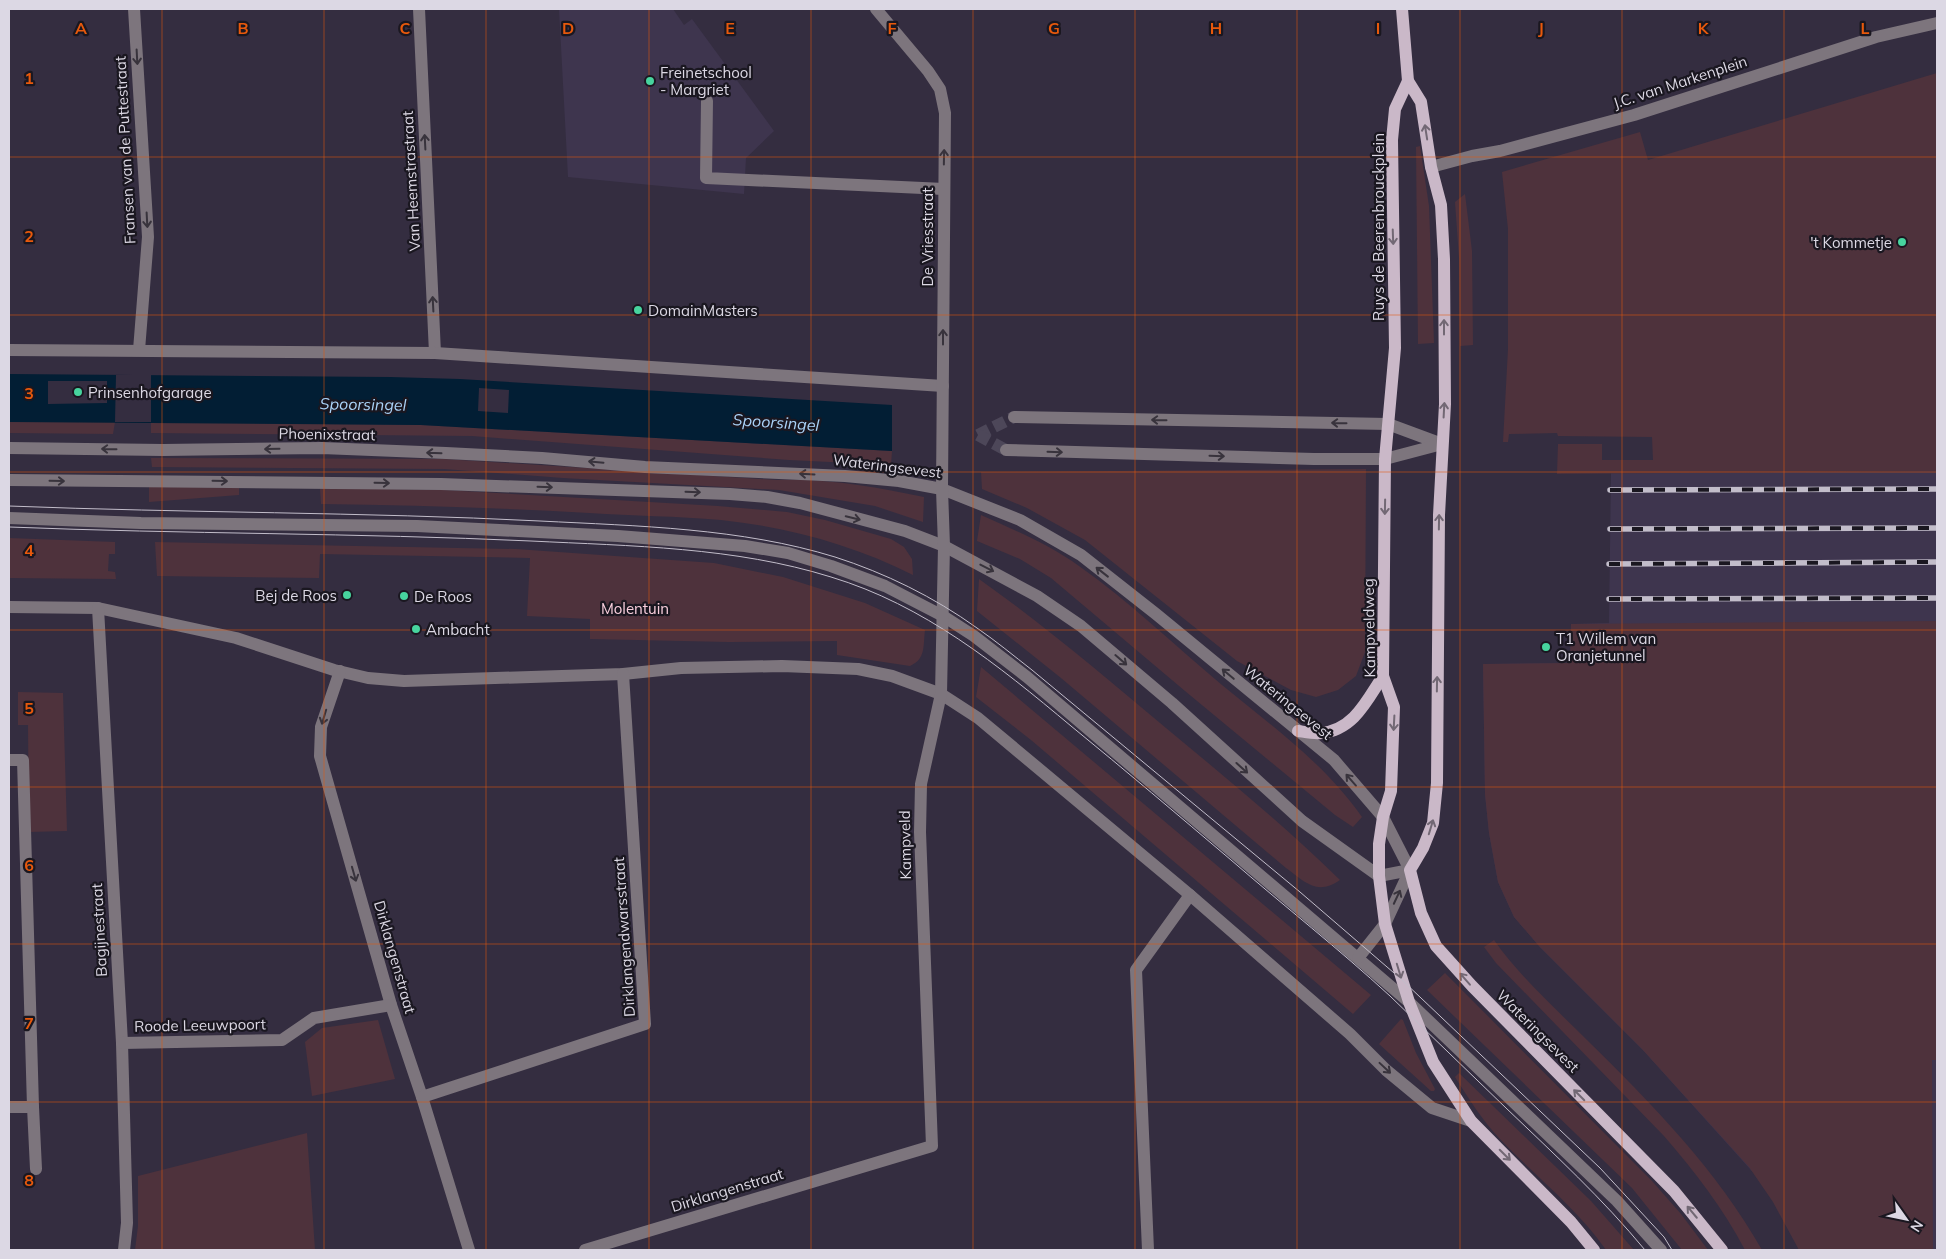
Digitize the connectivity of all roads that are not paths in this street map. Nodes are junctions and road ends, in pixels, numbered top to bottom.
1 (134, 9) edge
2 (419, 9) edge
3 (876, 9) edge
4 (1402, 9) edge
5 (1937, 23) edge
6 (1408, 81) junction
7 (707, 101) dead end
8 (1431, 167) junction
9 (944, 189) junction
10 (9, 350) edge
11 (139, 350) junction
12 (435, 353) junction
13 (1394, 376) joint
14 (943, 386) junction
15 (1014, 417) tunnel mouth
16 (1388, 424) junction
17 (1442, 444) junction
18 (9, 448) edge
19 (1006, 450) tunnel mouth
20 (1385, 459) junction
21 (645, 467) joint
22 (9, 480) edge
23 (942, 489) junction
24 (9, 518) edge
25 (944, 546) junction
26 (9, 607) edge
27 (98, 608) junction
28 (943, 616) junction
29 (340, 671) junction
30 (623, 674) junction
31 (1383, 676) junction
32 (941, 694) junction
33 (1298, 731) junction
34 (9, 760) edge
35 (1384, 817) junction
36 (1410, 870) junction
37 (1379, 876) junction
38 (1190, 895) junction
39 (1385, 924) junction
40 (1358, 958) junction
41 (1410, 1002) junction
42 (391, 1005) junction
43 (122, 1043) junction
44 (422, 1097) junction
45 (9, 1107) edge
46 (33, 1107) junction
47 (1471, 1120) junction
48 (878, 1161) joint
49 (36, 1169) dead end
50 (124, 1250) edge
51 (469, 1250) edge
52 (585, 1250) edge
53 (1148, 1250) edge
54 (1594, 1250) edge
55 (1661, 1250) edge
56 (1722, 1250) edge

1 -> 11 street, Fransen van de Puttestraat
12 -> 2 street, Van Heemstrastraat
9 -> 3 street, De Vriesstraat
4 - 6 main road, Ruys de Beerenbrouckplein
5 - 8 street, J.C. van Markenplein
8 -> 6 main road, Ruys de Beerenbrouckplein
6 -> 13 main road, Ruys de Beerenbrouckplein
7 - 9 street
17 -> 8 main road, Ruys de Beerenbrouckplein
14 -> 9 street, De Vriesstraat
10 - 11 street
11 - 12 street
12 - 14 street
13 - 16 main road, Kampveldweg
14 - 23 street, De Vriesstraat
16 -> 15 street
16 - 17 street
16 - 20 main road, Kampveldweg
17 - 20 street
36 -> 17 main road
21 -> 18 street, Phoenixstraat
19 -> 20 street
20 -> 31 main road, Kampveldweg
23 -> 21 street, Wateringsevest
22 -> 25 street
23 - 25 street, Kampveld
33 -> 23 street, Wateringsevest
24 - 28 street
25 - 28 street, Kampveld
25 -> 37 street
26 - 27 street
27 - 29 street
27 - 43 street, Bagijnestraat
28 - 32 street, Kampveld
28 - 40 street
29 - 30 street
29 -> 42 street, Dirklangenstraat
30 - 32 street
30 - 44 street, Dirklangendwarsstraat
31 - 33 main road
31 -> 35 main road, Kampveldweg
32 - 38 street
32 - 48 street, Kampveld
35 -> 33 street, Wateringsevest
34 - 46 street
35 - 36 street, Wateringsevest
35 - 37 main road, Kampveldweg
36 - 37 street
39 -> 36 street
56 -> 36 main road, Wateringsevest
37 - 39 main road
38 -> 47 street
38 - 53 street
39 - 40 street
39 -> 41 main road
40 - 41 street
41 - 47 main road
41 - 55 street
42 - 43 street, Roode Leeuwpoort
42 - 44 street, Dirklangenstraat
43 - 50 street, Bagijnestraat
44 - 51 street, Dirklangenstraat
45 - 46 street
46 - 49 street
47 -> 54 main road
48 - 52 street, Dirklangenstraat

